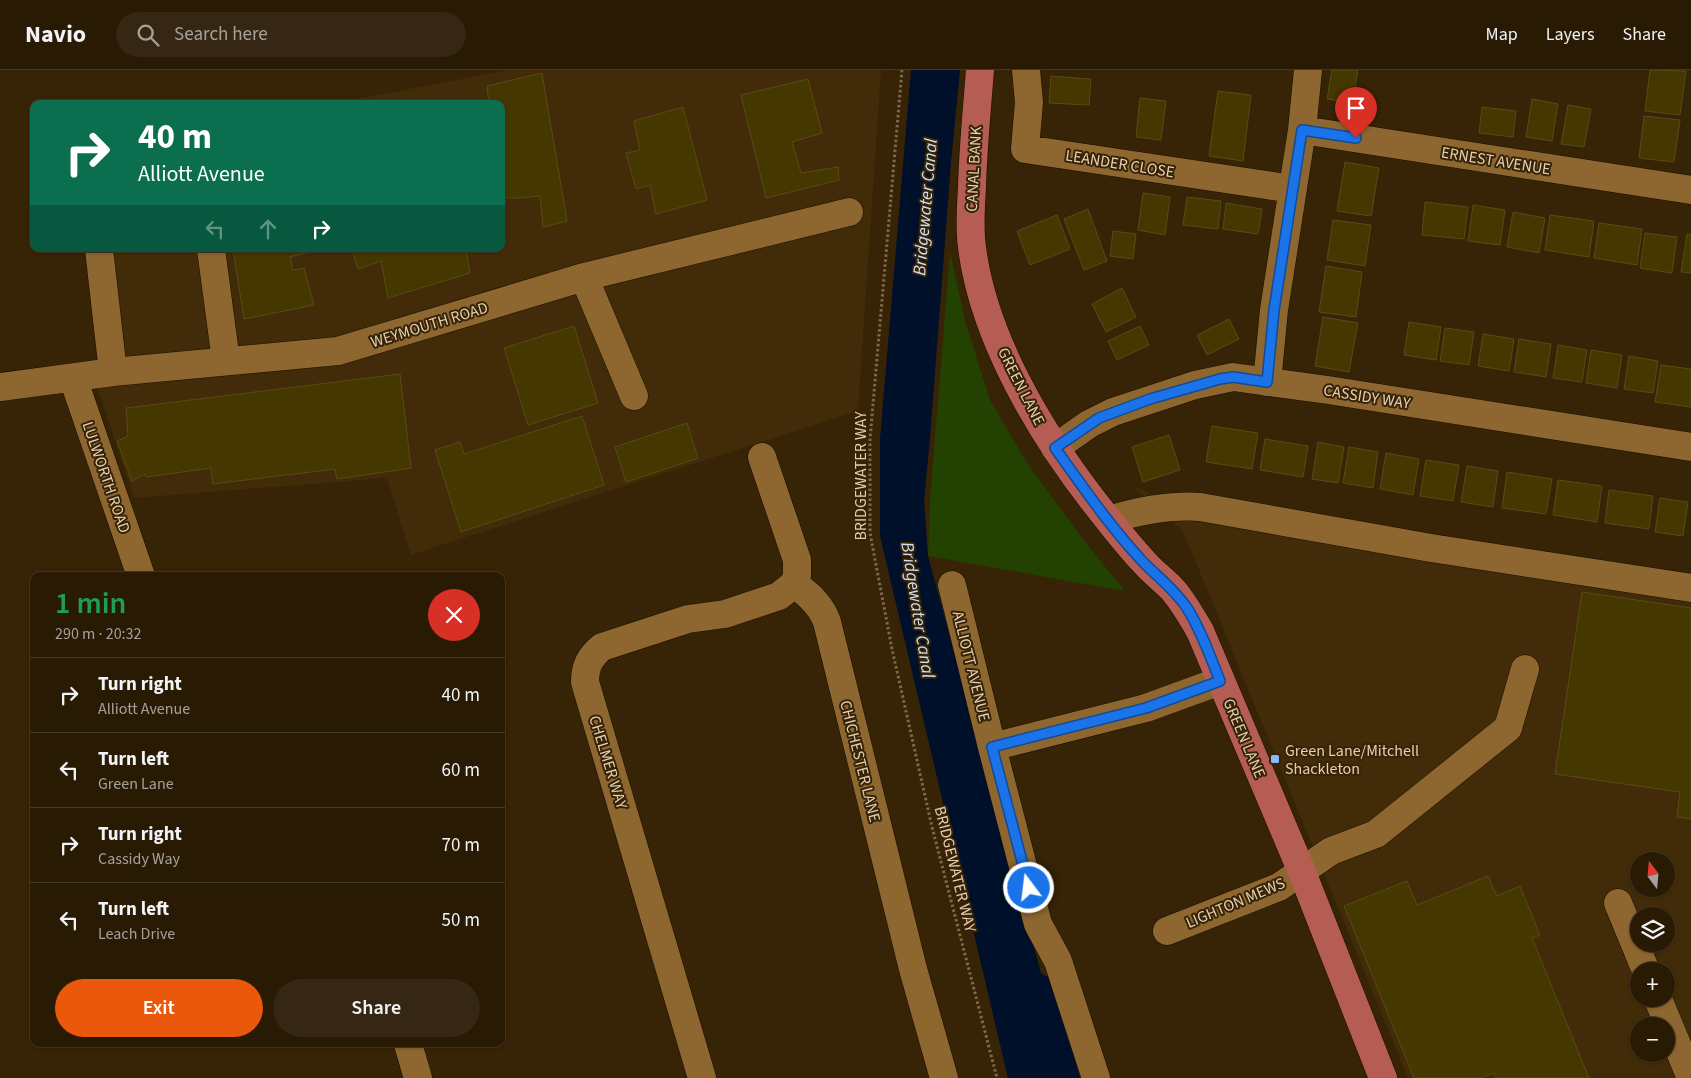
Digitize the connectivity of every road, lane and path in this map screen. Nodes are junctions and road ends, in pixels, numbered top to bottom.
1 (902, 70) edge
2 (980, 70) edge
3 (1026, 70) edge
4 (1308, 70) edge
5 (1302, 130) junction
6 (1293, 189) junction
7 (1691, 190) edge
8 (849, 212) dead end
9 (99, 252) edge
10 (211, 252) edge
11 (975, 268) joint
12 (584, 277) junction
13 (226, 361) junction
14 (113, 372) junction
15 (73, 378) junction
16 (1267, 382) junction
17 (0, 387) edge
18 (634, 396) dead end
19 (1691, 447) edge
20 (1055, 448) junction
21 (762, 457) dead end
22 (1108, 520) junction
23 (140, 572) edge
24 (794, 584) junction
25 (952, 585) dead end
26 (1691, 588) edge
27 (1525, 669) dead end
28 (1220, 681) junction
29 (992, 747) junction
30 (1302, 872) junction
31 (1618, 903) dead end
32 (1167, 931) dead end
33 (1642, 962) edge
34 (1661, 1007) edge
35 (409, 1047) edge
36 (418, 1078) edge
37 (702, 1078) edge
38 (944, 1078) edge
39 (997, 1078) edge
40 (1096, 1078) edge
41 (1383, 1078) edge
42 (1691, 1078) edge

1 - 39 path, BRIDGEWATER WAY
2 - 11 main road, CANAL BANK
3 - 6 street, LEANDER CLOSE
4 - 5 street
5 - 6 street
5 - 7 street, ERNEST AVENUE
6 - 16 street
8 - 12 street, WEYMOUTH ROAD
9 - 14 street
10 - 13 street
11 - 20 main road, GREEN LANE
12 - 13 street, WEYMOUTH ROAD
12 - 18 street
13 - 14 street, WEYMOUTH ROAD
14 - 15 street, WEYMOUTH ROAD
15 - 17 street, WEYMOUTH ROAD
15 - 23 street, LULWORTH ROAD
16 - 19 street, CASSIDY WAY
16 - 20 street, CASSIDY WAY
20 - 22 main road, GREEN LANE
21 - 24 street
22 - 26 street
22 - 28 main road, GREEN LANE
24 - 37 street, CHELMER WAY
24 - 38 street, CHICHESTER LANE
25 - 29 street, ALLIOTT AVENUE
27 - 30 street, LIGHTON MEWS
28 - 29 street
28 - 30 main road, GREEN LANE
29 - 40 street, ALLIOTT AVENUE
30 - 32 street, LIGHTON MEWS
30 - 41 main road, GREEN LANE
31 - 33 street
34 - 42 street
35 - 36 street

